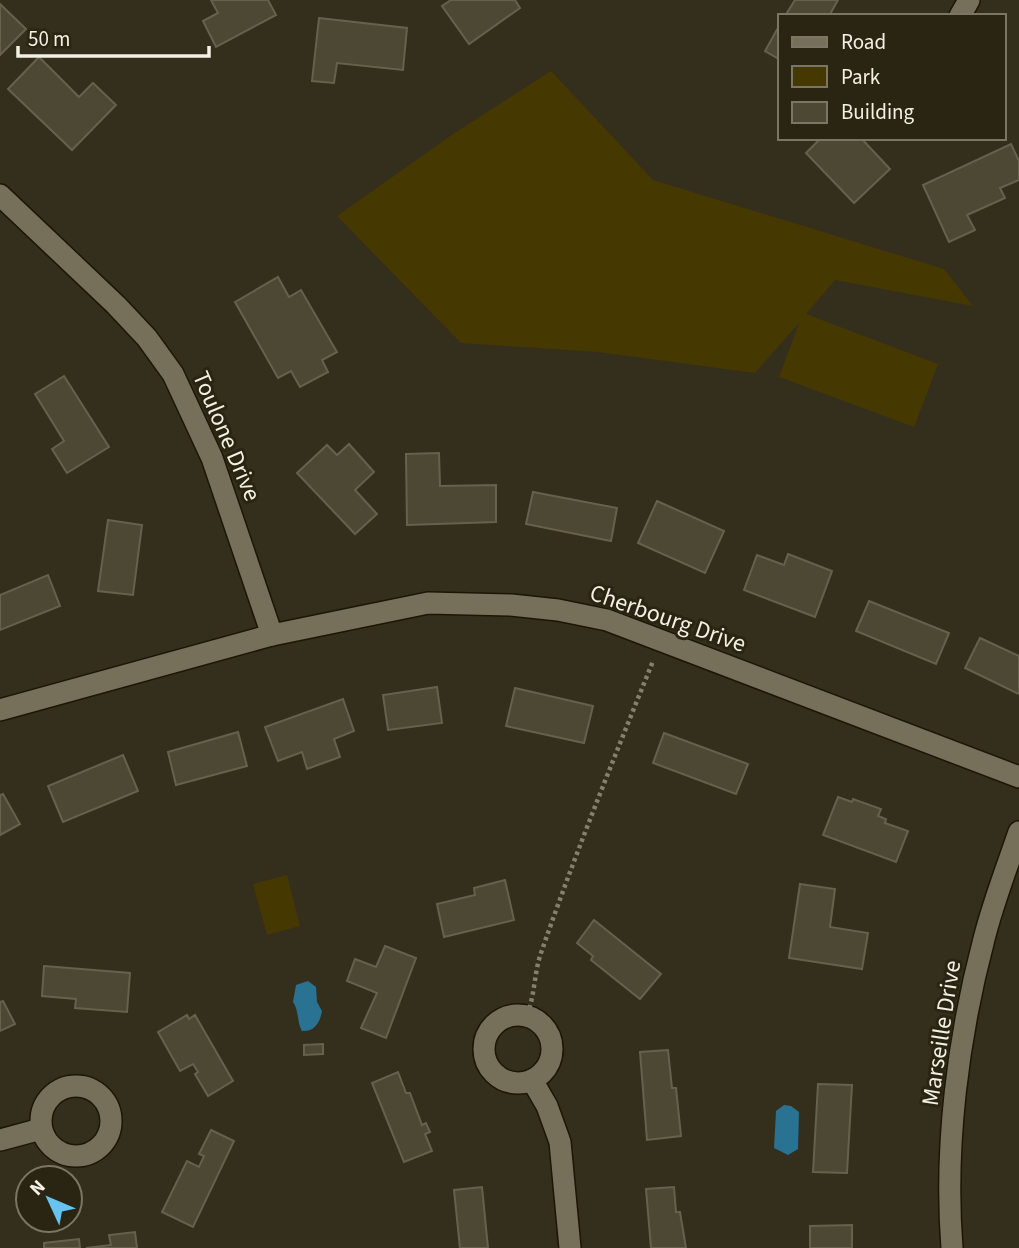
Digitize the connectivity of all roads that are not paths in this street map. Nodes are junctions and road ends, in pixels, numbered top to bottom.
1 (0, 195) edge
2 (271, 635) junction
3 (0, 710) edge
4 (1019, 777) edge
5 (1019, 832) edge
6 (533, 1080) junction
7 (41, 1129) dead end
8 (0, 1140) edge
9 (570, 1248) edge
10 (951, 1248) edge

1 - 2 street, Toulone Drive
2 - 3 street, Cherbourg Drive
2 - 4 street, Cherbourg Drive
5 - 10 street, Marseille Drive
6 - 6 street
6 - 9 street
7 - 8 street

